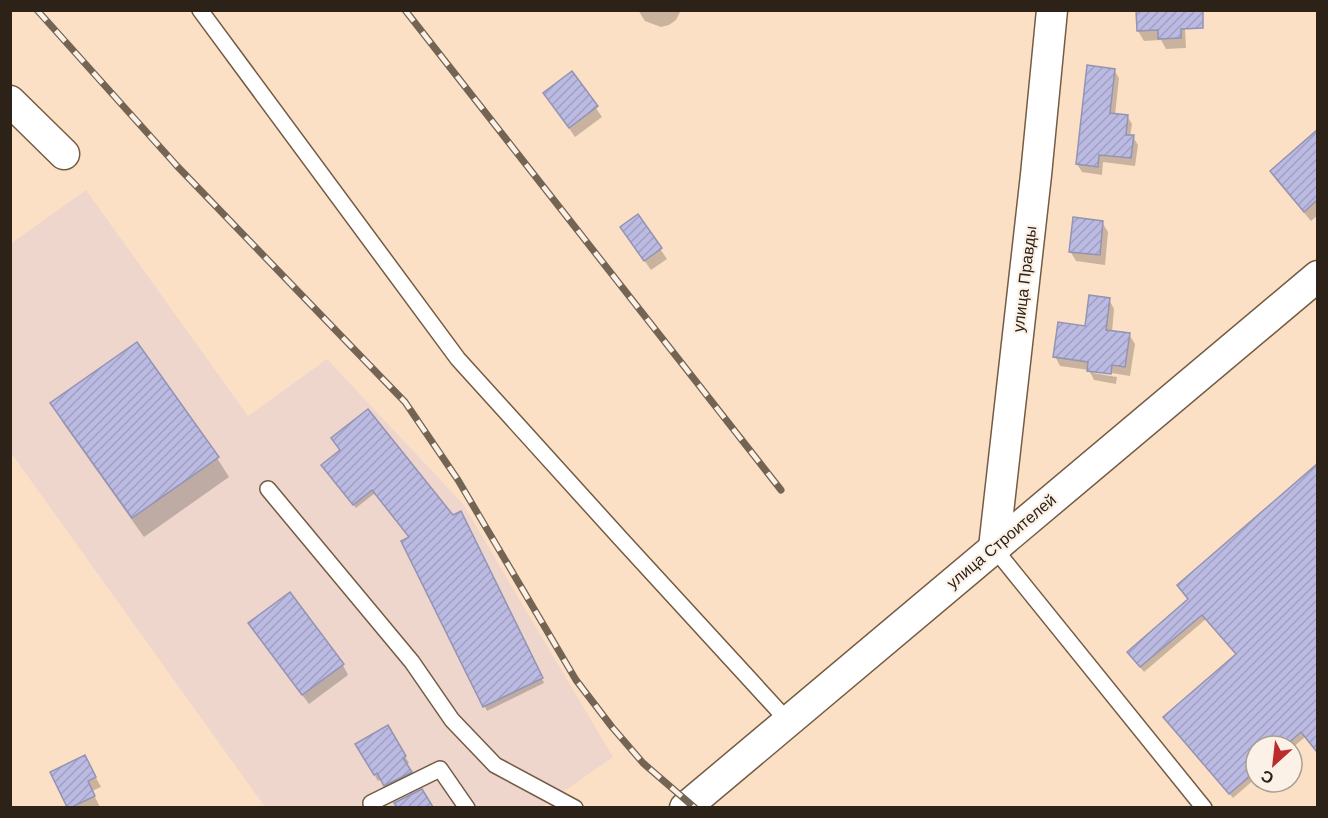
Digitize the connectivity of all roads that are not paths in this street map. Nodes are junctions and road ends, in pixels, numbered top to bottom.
1 (200, 10) edge
2 (1052, 10) edge
3 (10, 101) edge
4 (64, 154) dead end
5 (1317, 276) edge
6 (268, 489) dead end
7 (994, 548) junction
8 (788, 720) junction
9 (373, 807) edge
10 (467, 807) edge
11 (575, 807) edge
12 (685, 807) edge
13 (1204, 807) edge

1 - 8 lane
2 - 7 street, улица Правды
3 - 4 street
5 - 7 street, улица Строителей
6 - 11 lane
7 - 8 street, улица Строителей
7 - 13 lane
8 - 12 street, улица Строителей
9 - 10 lane

